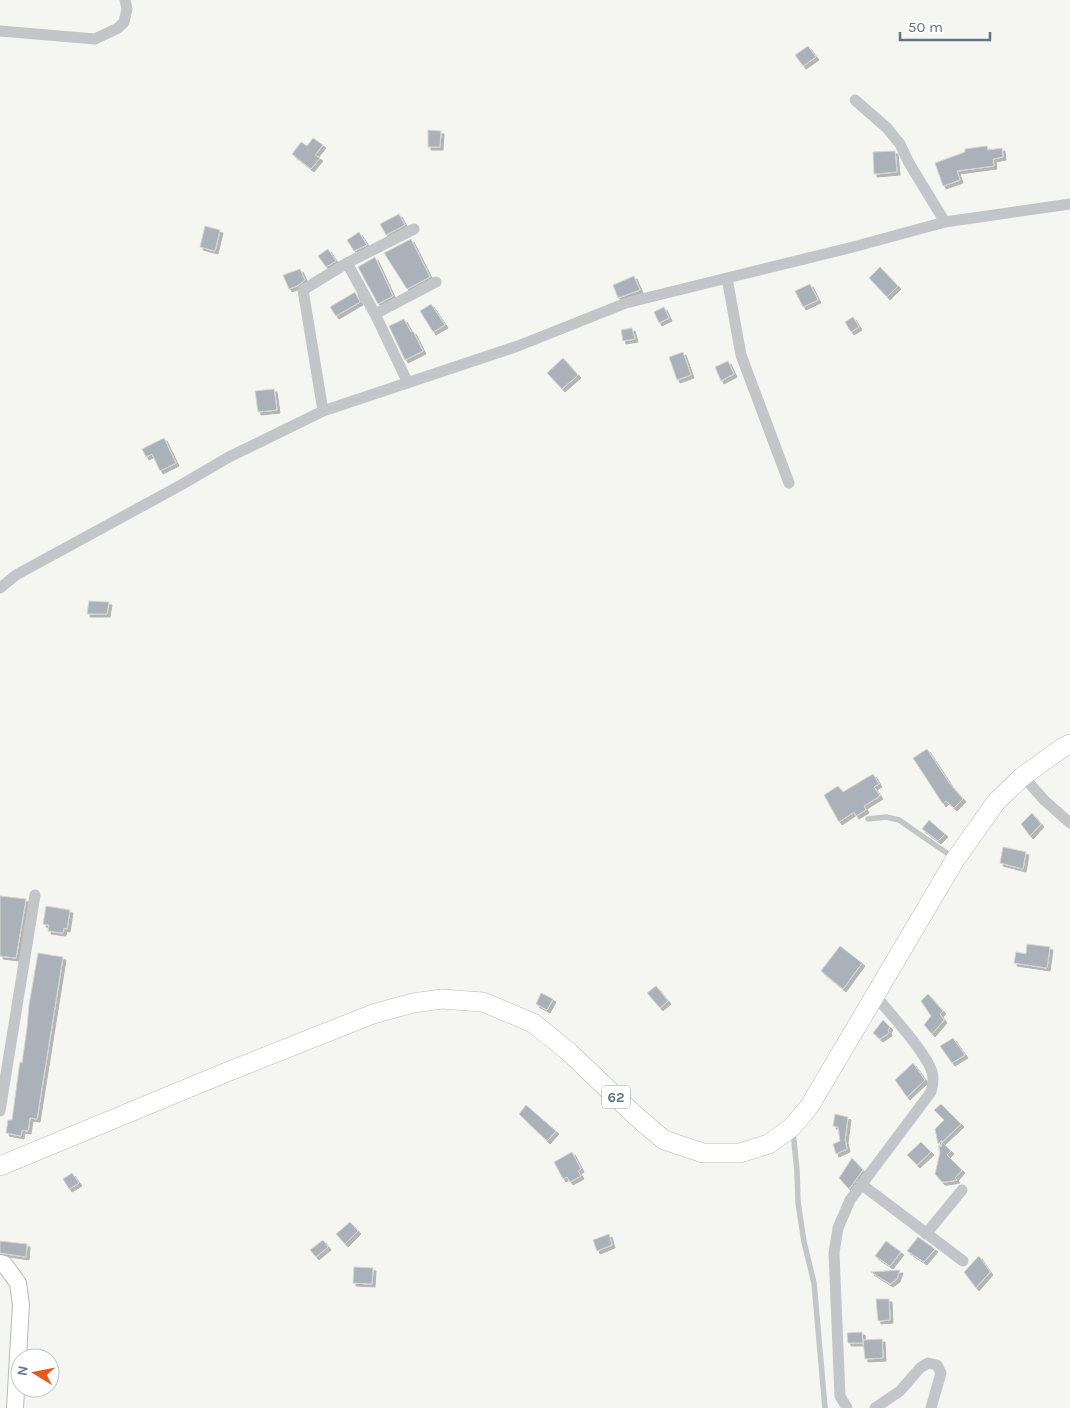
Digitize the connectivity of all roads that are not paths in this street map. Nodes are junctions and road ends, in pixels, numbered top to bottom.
1 (125, 0) edge
2 (0, 31) edge
3 (855, 100) dead end
4 (1070, 204) edge
5 (945, 222) junction
6 (414, 229) dead end
7 (347, 264) junction
8 (727, 278) junction
9 (436, 282) dead end
10 (375, 314) junction
11 (408, 383) junction
12 (323, 411) junction
13 (789, 483) dead end
14 (0, 588) edge
15 (1070, 744) edge
16 (1023, 776) junction
17 (868, 820) dead end
18 (1070, 823) edge
19 (955, 860) junction
20 (35, 896) dead end
21 (876, 996) junction
22 (0, 1111) edge
23 (792, 1127) junction
24 (0, 1166) edge
25 (861, 1184) junction
26 (962, 1190) dead end
27 (926, 1234) junction
28 (963, 1261) dead end
29 (0, 1263) edge
30 (15, 1408) edge
31 (825, 1408) edge
32 (847, 1408) edge
33 (876, 1408) edge
34 (931, 1408) edge

1 - 2 street
3 - 5 street
4 - 5 street
5 - 8 street
6 - 7 street
7 - 10 street
7 - 12 street
8 - 11 street
8 - 13 street
9 - 10 street
10 - 11 street
11 - 12 street
12 - 14 street
15 - 16 main road, 62
16 - 18 street
16 - 19 main road, 62
17 - 19 lane
19 - 21 main road, 62
20 - 22 street
21 - 23 main road, 62
21 - 25 street
23 - 24 main road, 62
23 - 31 lane
25 - 27 street
25 - 32 street
26 - 27 street
27 - 28 street
29 - 30 main road
33 - 34 street

